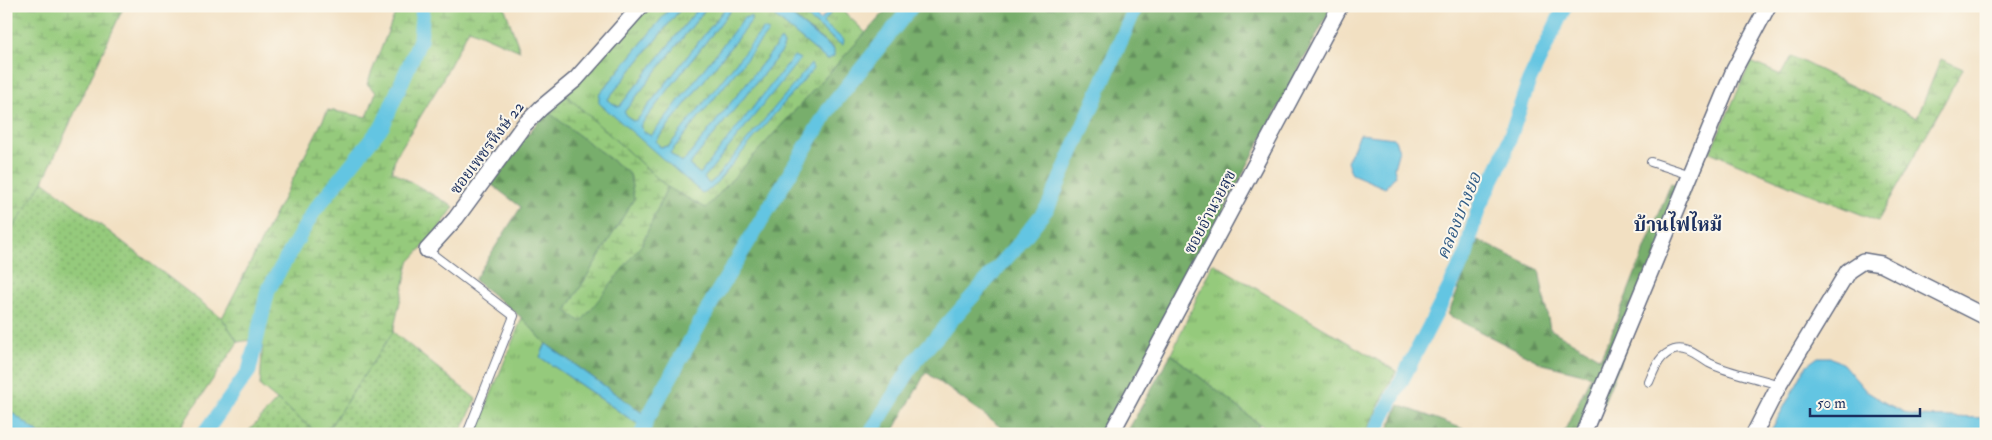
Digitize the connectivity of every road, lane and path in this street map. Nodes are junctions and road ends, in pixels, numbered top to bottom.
1 (641, 6) edge
2 (1340, 6) edge
3 (1768, 6) edge
4 (1650, 162) dead end
5 (1691, 175) junction
6 (427, 250) joint
7 (1986, 317) edge
8 (1648, 382) dead end
9 (1780, 385) junction
10 (467, 434) edge
11 (1111, 434) edge
12 (1583, 434) edge
13 (1754, 434) edge

1 - 6 street, ซอยเพชรหึงษ์ 22
2 - 11 street, ซอยอำนวยสุข
3 - 5 street
4 - 5 lane
5 - 12 street
6 - 10 lane
7 - 9 street
8 - 9 lane
9 - 13 street

